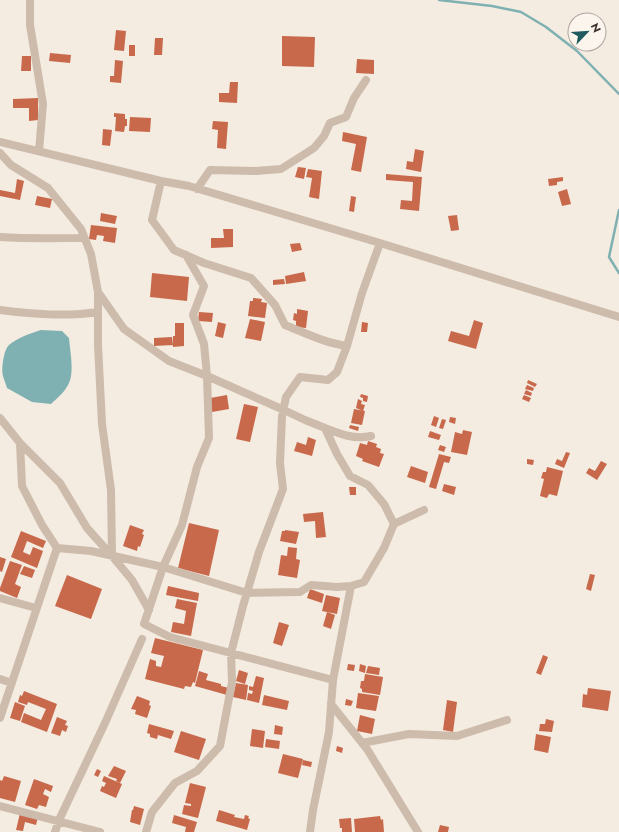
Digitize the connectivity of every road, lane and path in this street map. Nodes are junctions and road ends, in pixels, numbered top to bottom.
1 (30, 0) edge
2 (366, 80) dead end
3 (0, 142) edge
4 (39, 151) junction
5 (0, 153) edge
6 (161, 181) junction
7 (197, 189) junction
8 (0, 237) edge
9 (84, 238) junction
10 (380, 243) junction
11 (186, 255) junction
12 (98, 292) junction
13 (0, 310) edge
14 (98, 312) junction
15 (619, 317) edge
16 (347, 346) junction
17 (207, 376) junction
18 (284, 410) junction
19 (0, 418) edge
20 (325, 428) junction
21 (371, 436) dead end
22 (20, 442) junction
23 (424, 510) dead end
24 (394, 524) junction
25 (57, 548) junction
26 (112, 556) junction
27 (163, 567) junction
28 (351, 586) junction
29 (247, 593) junction
30 (0, 598) edge
31 (36, 608) junction
32 (149, 610) junction
33 (142, 639) dead end
34 (232, 653) junction
35 (0, 680) edge
36 (333, 680) junction
37 (12, 683) junction
38 (331, 704) junction
39 (0, 718) edge
40 (507, 720) dead end
41 (362, 743) junction
42 (0, 806) edge
43 (59, 820) junction
44 (56, 832) edge
45 (100, 832) edge
46 (146, 832) edge
47 (310, 832) edge
48 (418, 832) edge

1 - 4 street
2 - 7 street
3 - 4 street
4 - 6 street
5 - 9 street
6 - 7 street
6 - 11 street
7 - 10 street
8 - 9 street
9 - 12 street
10 - 15 street
10 - 16 street
11 - 16 street
11 - 17 street
12 - 14 street
12 - 17 street
13 - 14 street
14 - 26 street
16 - 18 street
17 - 18 street
17 - 27 street
18 - 20 street
18 - 29 street
19 - 22 street
20 - 21 street
20 - 24 street
22 - 25 street
22 - 26 street
23 - 24 street
24 - 28 street
25 - 26 street
25 - 31 street
26 - 27 street
26 - 32 street
27 - 29 street
27 - 32 street
28 - 29 street
28 - 36 street
29 - 34 street
30 - 31 street
31 - 37 street
32 - 34 street
33 - 43 street
34 - 36 street
34 - 46 street
35 - 37 street
36 - 38 street
37 - 39 street
38 - 41 street
38 - 47 street
40 - 41 street
41 - 48 street
42 - 43 street
43 - 44 street
43 - 45 street

